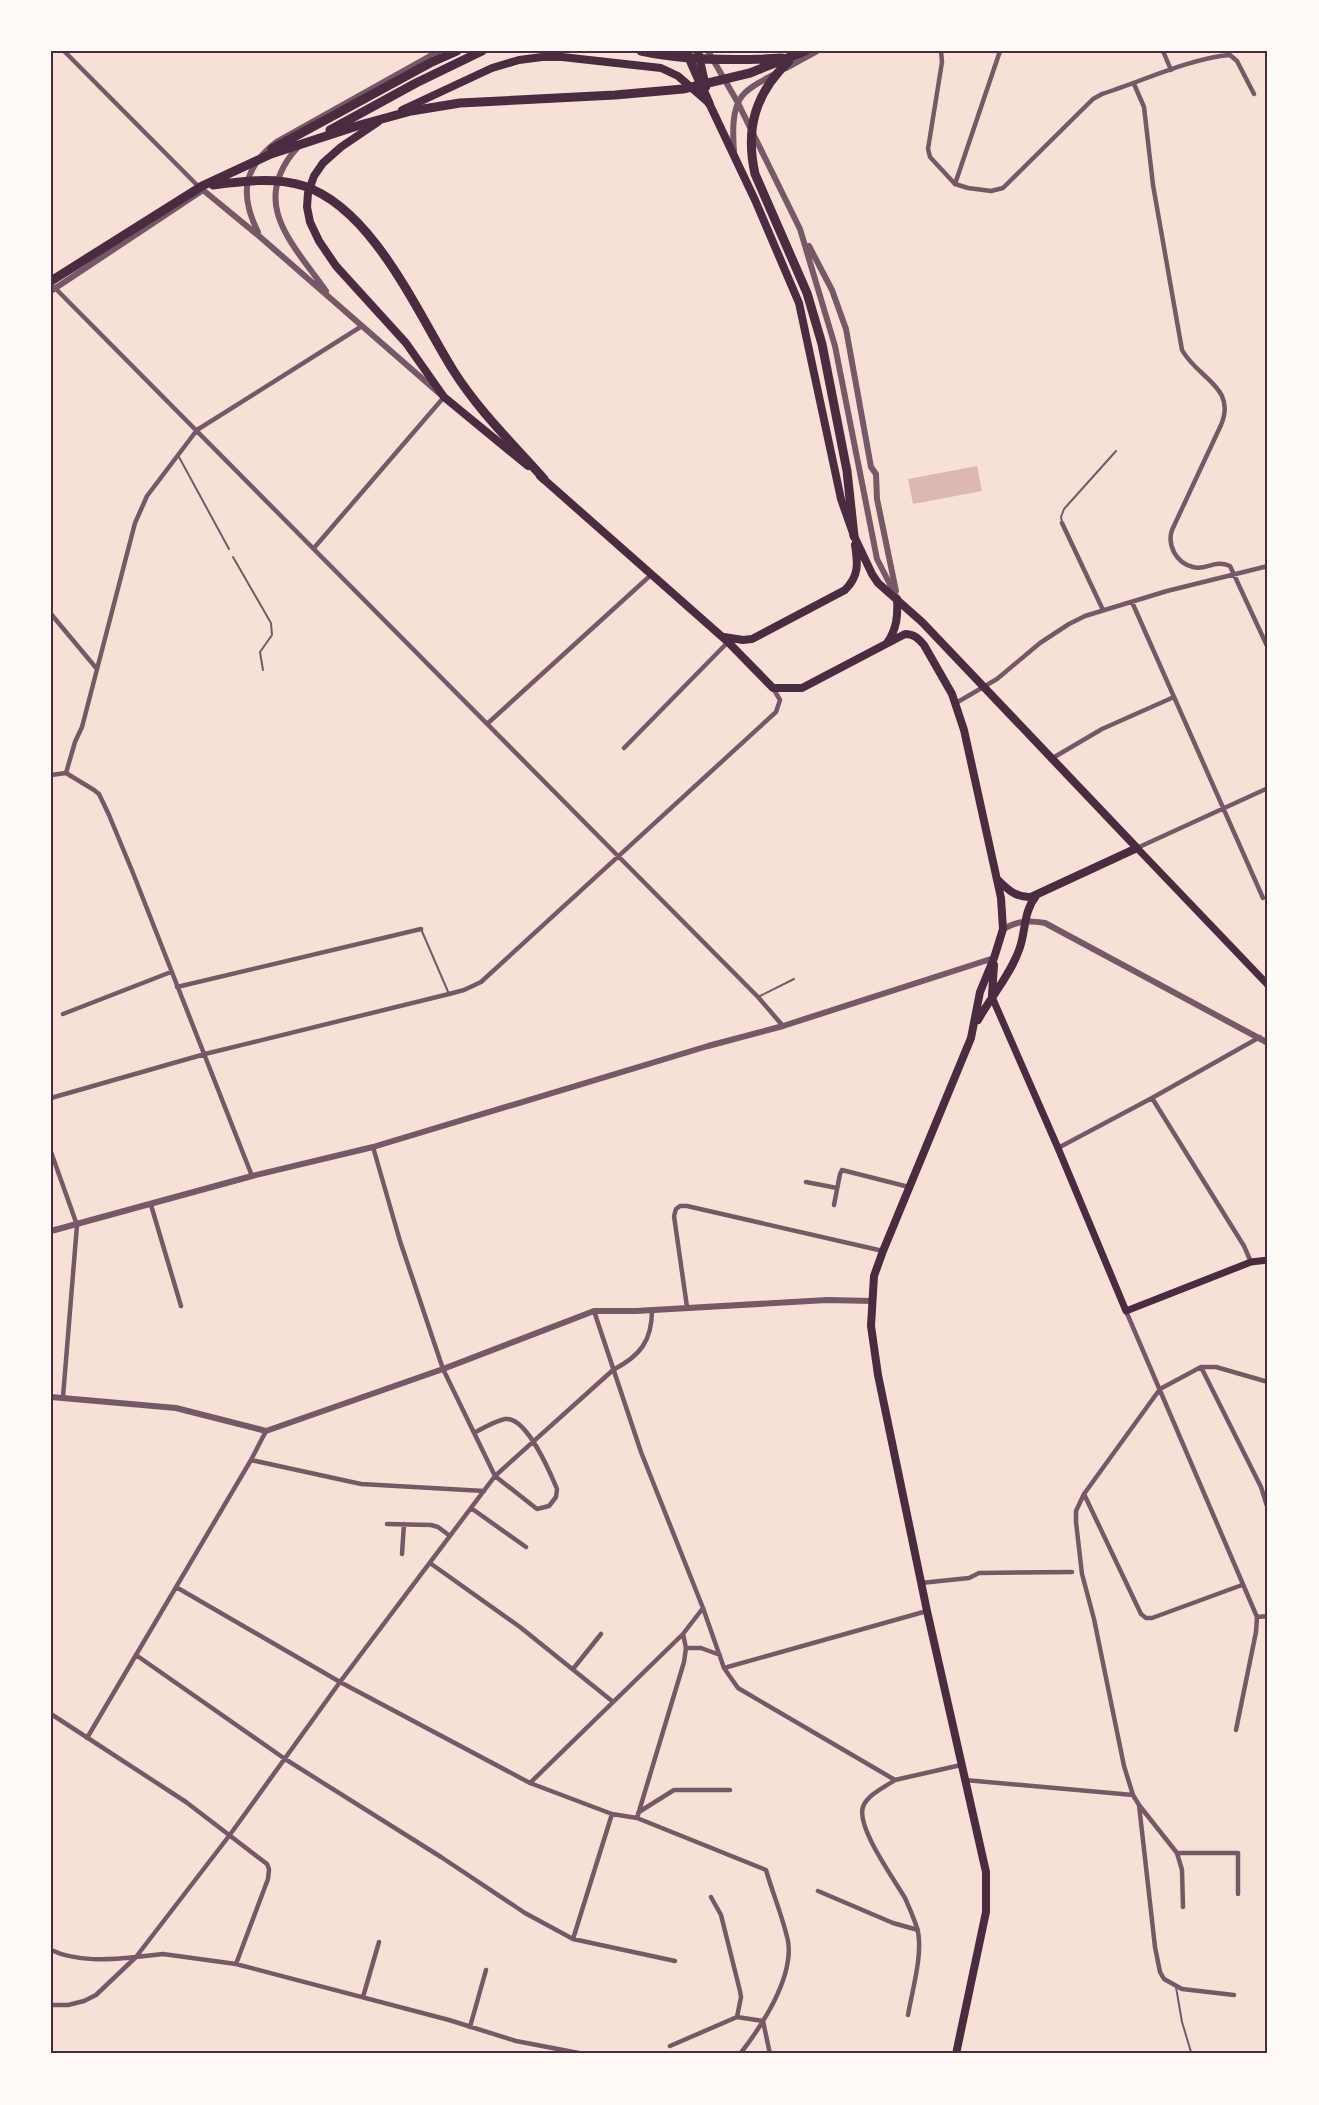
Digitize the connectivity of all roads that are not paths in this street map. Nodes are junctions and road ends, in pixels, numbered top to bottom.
1 (64, 51) edge
2 (439, 51) edge
3 (457, 51) edge
4 (482, 51) edge
5 (576, 51) edge
6 (641, 51) edge
7 (686, 51) edge
8 (698, 51) edge
9 (708, 51) edge
10 (804, 51) edge
11 (817, 51) edge
12 (941, 51) edge
13 (1000, 51) edge
14 (1163, 51) edge
15 (562, 57) junction
16 (790, 58) junction
17 (1171, 70) junction
18 (1134, 84) junction
19 (1254, 94) dead end
20 (709, 103) junction
21 (738, 103) junction
22 (297, 148) joint
23 (270, 150) junction
24 (735, 156) junction
25 (954, 184) junction
26 (202, 188) junction
27 (800, 229) junction
28 (259, 236) junction
29 (52, 284) edge
30 (333, 300) junction
31 (362, 326) junction
32 (444, 397) junction
33 (196, 430) junction
34 (1116, 451) dead end
35 (178, 454) junction
36 (544, 479) junction
37 (1062, 523) joint
38 (854, 537) junction
39 (314, 548) junction
40 (229, 549) dead end
41 (233, 557) dead end
42 (1268, 566) edge
43 (652, 574) junction
44 (1235, 575) junction
45 (897, 599) junction
46 (1132, 602) junction
47 (1103, 610) junction
48 (51, 614) edge
49 (725, 640) junction
50 (885, 644) junction
51 (1268, 648) edge
52 (97, 669) junction
53 (263, 670) dead end
54 (773, 688) junction
55 (982, 688) junction
56 (1174, 698) junction
57 (956, 703) junction
58 (487, 724) junction
59 (624, 748) dead end
60 (1051, 759) junction
61 (66, 773) junction
62 (51, 775) edge
63 (1268, 788) edge
64 (1222, 809) junction
65 (1137, 848) junction
66 (618, 856) junction
67 (997, 879) junction
68 (1036, 896) junction
69 (1263, 898) dead end
70 (1026, 920) junction
71 (422, 928) joint
72 (1003, 930) junction
73 (994, 958) junction
74 (171, 972) junction
75 (794, 980) dead end
76 (1268, 985) edge
77 (177, 987) junction
78 (449, 994) junction
79 (992, 997) junction
80 (758, 998) junction
81 (63, 1014) dead end
82 (783, 1026) junction
83 (975, 1026) junction
84 (1260, 1037) junction
85 (1268, 1043) edge
86 (205, 1054) junction
87 (51, 1098) edge
88 (1152, 1098) junction
89 (373, 1147) junction
90 (1058, 1148) junction
91 (51, 1152) edge
92 (252, 1176) junction
93 (806, 1182) dead end
94 (909, 1187) junction
95 (837, 1188) junction
96 (151, 1204) junction
97 (834, 1205) dead end
98 (78, 1225) junction
99 (51, 1232) edge
100 (883, 1251) junction
101 (1267, 1260) edge
102 (1251, 1262) junction
103 (872, 1301) junction
104 (181, 1306) dead end
105 (687, 1307) junction
106 (594, 1311) junction
107 (652, 1311) junction
108 (1126, 1311) junction
109 (1201, 1367) junction
110 (443, 1369) junction
111 (613, 1370) junction
112 (1268, 1382) edge
113 (1160, 1389) junction
114 (51, 1397) edge
115 (63, 1397) junction
116 (266, 1431) junction
117 (474, 1433) junction
118 (534, 1442) junction
119 (252, 1460) junction
120 (495, 1476) junction
121 (484, 1491) junction
122 (1084, 1494) junction
123 (471, 1508) junction
124 (1268, 1509) edge
125 (387, 1524) dead end
126 (404, 1524) junction
127 (450, 1536) junction
128 (526, 1547) dead end
129 (402, 1554) dead end
130 (430, 1563) junction
131 (1072, 1572) dead end
132 (921, 1583) junction
133 (1242, 1585) junction
134 (176, 1587) junction
135 (703, 1608) junction
136 (927, 1611) junction
137 (1268, 1616) edge
138 (1257, 1617) junction
139 (601, 1634) dead end
140 (683, 1634) junction
141 (686, 1648) junction
142 (720, 1654) junction
143 (136, 1655) junction
144 (724, 1668) junction
145 (573, 1669) junction
146 (340, 1682) junction
147 (612, 1701) junction
148 (51, 1714) edge
149 (1236, 1730) dead end
150 (87, 1738) junction
151 (285, 1759) junction
152 (961, 1765) junction
153 (894, 1780) junction
154 (965, 1780) junction
155 (530, 1783) junction
156 (730, 1791) dead end
157 (1133, 1795) junction
158 (1139, 1805) junction
159 (639, 1812) junction
160 (612, 1814) junction
161 (637, 1818) junction
162 (229, 1836) junction
163 (1178, 1852) junction
164 (818, 1891) dead end
165 (1238, 1893) dead end
166 (711, 1897) dead end
167 (1183, 1907) dead end
168 (918, 1930) junction
169 (573, 1939) junction
170 (379, 1942) dead end
171 (51, 1950) edge
172 (136, 1957) junction
173 (675, 1961) dead end
174 (236, 1964) junction
175 (486, 1970) dead end
176 (1176, 1987) junction
177 (1234, 1995) dead end
178 (363, 1997) junction
179 (51, 2005) edge
180 (908, 2015) dead end
181 (737, 2017) junction
182 (763, 2021) junction
183 (470, 2027) junction
184 (670, 2046) dead end
185 (1191, 2052) dead end
186 (584, 2054) edge
187 (740, 2054) edge
188 (770, 2054) edge
189 (956, 2054) edge

1 - 26 street
2 - 28 street
3 - 23 highway
4 - 22 highway
5 - 15 main road
6 - 16 highway
7 - 20 highway
8 - 20 main road
9 - 21 street
10 - 16 highway
11 - 21 street
12 - 25 street
13 - 25 street
14 - 17 street
15 - 20 main road
15 - 32 main road
16 - 23 highway
16 - 26 highway
16 - 38 highway
17 - 18 street
17 - 19 street
18 - 25 street
18 - 44 street
20 - 24 main road
21 - 24 street
21 - 27 street
22 - 30 street
23 - 29 highway
24 - 38 main road
26 - 28 street
26 - 29 highway
26 - 36 highway
27 - 45 street
27 - 45 street
28 - 30 street
29 - 33 street
30 - 31 street
31 - 32 street
31 - 33 street
32 - 36 main road
32 - 39 street
33 - 35 street
33 - 39 street
34 - 37 lane
35 - 40 lane
35 - 52 street
36 - 43 main road
37 - 47 street
38 - 45 main road
38 - 49 main road
39 - 58 street
41 - 53 lane
42 - 44 street
43 - 49 main road
43 - 58 street
44 - 46 street
44 - 51 street
45 - 50 main road
45 - 55 main road
46 - 47 street
46 - 56 street
47 - 55 street
48 - 52 street
49 - 54 main road
49 - 59 street
50 - 54 main road
50 - 57 main road
52 - 61 street
54 - 66 street
55 - 57 street
55 - 60 main road
56 - 60 street
56 - 64 street
57 - 67 main road
58 - 66 street
60 - 65 main road
61 - 62 street
61 - 74 street
63 - 64 street
64 - 65 street
64 - 69 street
65 - 68 main road
65 - 76 main road
66 - 78 street
66 - 80 street
67 - 68 main road
67 - 72 main road
68 - 70 main road
70 - 72 street
70 - 79 main road
70 - 84 street
71 - 77 street
71 - 78 lane
72 - 73 main road
73 - 79 main road
73 - 82 street
73 - 83 main road
74 - 77 street
74 - 81 street
75 - 80 lane
77 - 86 street
78 - 86 street
79 - 83 main road
79 - 90 main road
80 - 82 street
82 - 89 street
83 - 94 main road
84 - 85 street
84 - 88 street
86 - 87 street
86 - 92 street
88 - 90 street
88 - 102 street
89 - 92 street
89 - 110 street
90 - 108 main road
91 - 98 street
92 - 96 street
93 - 95 street
94 - 95 street
94 - 100 main road
95 - 97 street
96 - 98 street
96 - 104 street
98 - 99 street
98 - 115 street
100 - 103 main road
100 - 105 street
101 - 102 main road
102 - 108 main road
103 - 105 street
103 - 132 main road
105 - 107 street
106 - 107 street
106 - 110 street
106 - 111 street
107 - 111 street
108 - 113 street
109 - 112 street
109 - 113 street
109 - 124 street
110 - 116 street
110 - 117 street
111 - 118 street
111 - 135 street
113 - 122 street
113 - 133 street
114 - 115 street
115 - 116 street
116 - 119 street
117 - 118 street
117 - 120 street
118 - 120 street
118 - 120 street
119 - 121 street
119 - 134 street
120 - 121 street
121 - 123 street
122 - 133 street
122 - 157 street
123 - 127 street
123 - 128 street
125 - 126 street
126 - 127 street
126 - 129 street
127 - 130 street
130 - 145 street
130 - 146 street
131 - 132 street
132 - 136 main road
133 - 138 street
134 - 143 street
134 - 146 street
135 - 140 street
135 - 142 street
136 - 144 street
136 - 152 main road
137 - 138 street
138 - 149 street
139 - 145 street
140 - 141 street
140 - 147 street
141 - 142 street
141 - 159 street
142 - 144 street
143 - 150 street
143 - 151 street
144 - 153 street
145 - 147 street
146 - 151 street
146 - 155 street
147 - 155 street
148 - 150 street
150 - 162 street
151 - 162 street
151 - 169 street
152 - 153 street
152 - 154 main road
153 - 168 street
154 - 157 street
154 - 189 main road
155 - 160 street
156 - 159 street
157 - 158 street
158 - 163 street
158 - 176 street
159 - 161 street
160 - 161 street
160 - 169 street
161 - 182 street
162 - 172 street
162 - 174 street
163 - 165 street
163 - 167 street
164 - 168 street
166 - 181 street
168 - 180 street
169 - 173 street
170 - 178 street
171 - 172 street
172 - 174 street
172 - 179 street
174 - 178 street
175 - 183 street
176 - 177 street
176 - 185 lane
178 - 183 street
181 - 182 street
181 - 184 street
182 - 187 street
182 - 188 street
183 - 186 street

